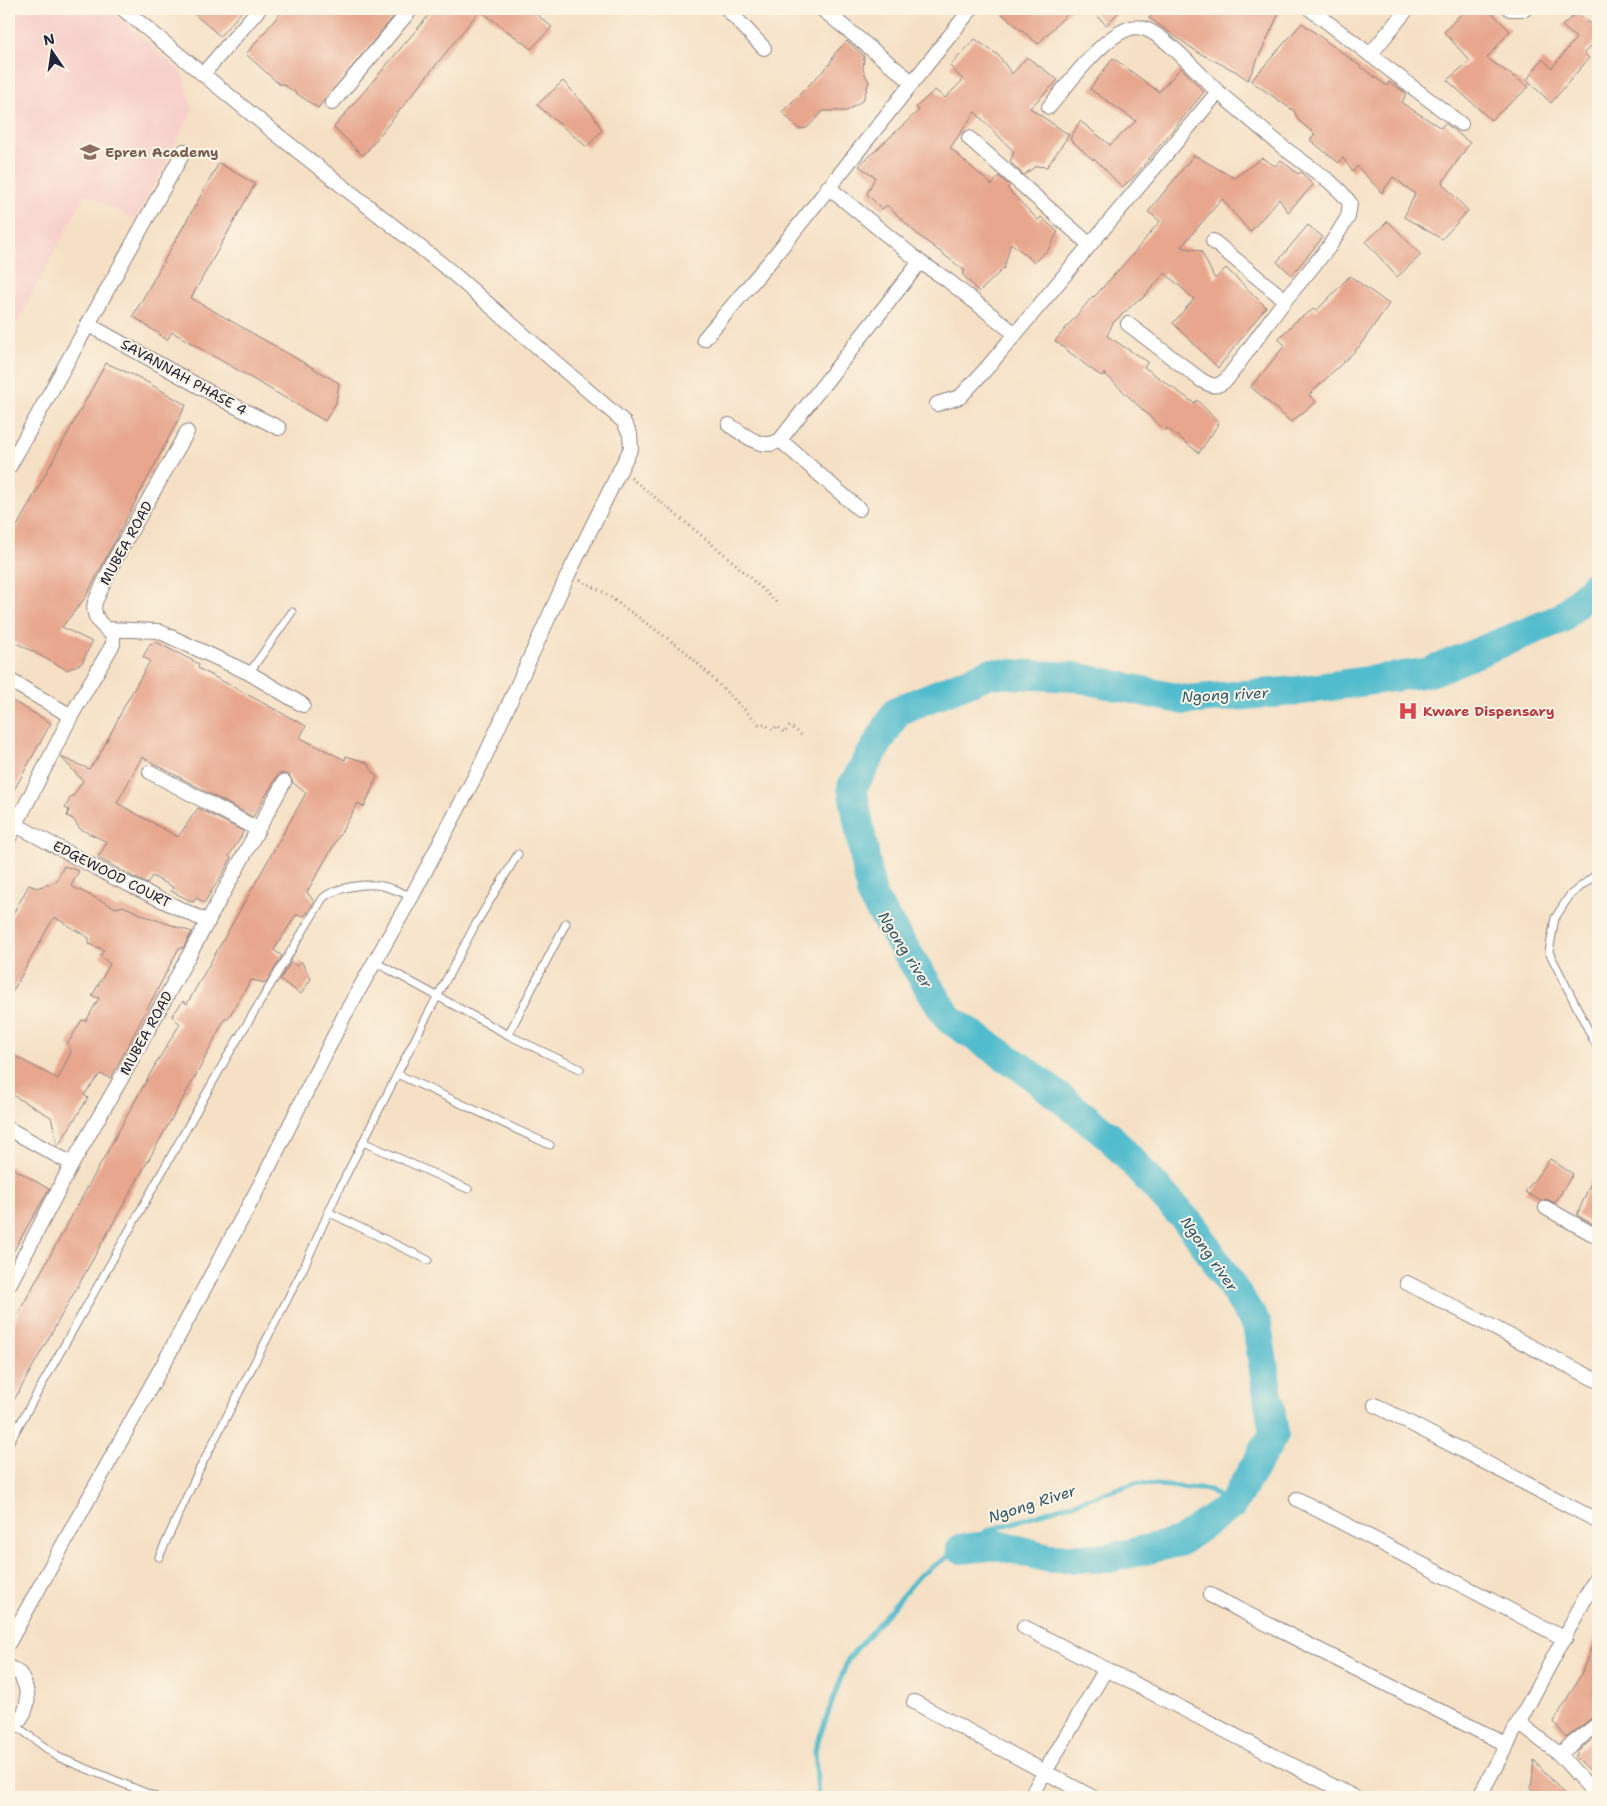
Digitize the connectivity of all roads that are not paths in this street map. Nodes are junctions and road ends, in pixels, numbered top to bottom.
1 (123, 9) edge
2 (259, 9) edge
3 (411, 9) edge
4 (726, 9) edge
5 (822, 9) edge
6 (971, 9) edge
7 (1310, 9) edge
8 (1407, 9) edge
9 (1510, 9) edge
10 (1525, 9) edge
11 (764, 48) dead end
12 (1370, 55) junction
13 (202, 74) junction
14 (912, 82) junction
15 (1218, 92) junction
16 (332, 103) dead end
17 (1050, 107) dead end
18 (1461, 124) dead end
19 (969, 138) dead end
20 (184, 151) dead end
21 (828, 187) junction
22 (1213, 241) dead end
23 (1089, 244) junction
24 (920, 262) junction
25 (1285, 300) junction
26 (1128, 324) dead end
27 (89, 325) junction
28 (1014, 333) junction
29 (704, 339) dead end
30 (937, 404) dead end
31 (729, 425) dead end
32 (279, 428) dead end
33 (187, 432) dead end
34 (780, 440) junction
35 (9, 467) edge
36 (859, 509) dead end
37 (292, 612) dead end
38 (106, 629) junction
39 (249, 673) junction
40 (9, 680) edge
41 (303, 705) dead end
42 (71, 716) junction
43 (150, 772) dead end
44 (284, 782) dead end
45 (16, 825) junction
46 (257, 830) junction
47 (9, 838) edge
48 (518, 854) dead end
49 (1598, 873) edge
50 (412, 896) junction
51 (208, 922) junction
52 (566, 924) dead end
53 (375, 962) junction
54 (438, 997) junction
55 (508, 1035) junction
56 (1598, 1048) edge
57 (580, 1069) dead end
58 (397, 1074) junction
59 (9, 1129) edge
60 (363, 1142) junction
61 (550, 1144) dead end
62 (72, 1164) junction
63 (468, 1190) dead end
64 (1546, 1208) dead end
65 (330, 1213) junction
66 (1598, 1238) edge
67 (428, 1260) dead end
68 (1407, 1283) dead end
69 (9, 1285) edge
70 (1598, 1381) edge
71 (1375, 1405) dead end
72 (9, 1443) edge
73 (1297, 1499) dead end
74 (1598, 1521) edge
75 (159, 1556) dead end
76 (1598, 1574) edge
77 (1210, 1595) dead end
78 (1024, 1627) dead end
79 (1564, 1639) junction
80 (9, 1642) edge
81 (9, 1667) edge
82 (1106, 1669) junction
83 (914, 1702) dead end
84 (1519, 1723) junction
85 (1598, 1724) edge
86 (12, 1728) edge
87 (1507, 1745) junction
88 (1559, 1754) junction
89 (1044, 1771) junction
90 (156, 1797) edge
91 (1030, 1797) edge
92 (1092, 1797) edge
93 (1354, 1797) edge
94 (1480, 1797) edge
95 (1598, 1797) edge

1 - 13 street
2 - 13 street
3 - 16 street
4 - 11 street
5 - 14 street
6 - 14 street
7 - 12 street
8 - 12 street
9 - 10 street
12 - 18 street
13 - 50 street
14 - 21 street
15 - 17 street
15 - 23 street
15 - 25 street
19 - 23 street
20 - 27 street
21 - 24 street
21 - 29 street
22 - 25 street
23 - 28 street
24 - 28 street
24 - 34 street
25 - 26 street
27 - 32 street, SAVANNAH PHASE 4
27 - 35 street
28 - 30 street
31 - 34 street
33 - 38 street, MUBEA ROAD
34 - 36 street
37 - 39 lane
38 - 39 street
38 - 42 street, MUBEA ROAD
39 - 41 street
40 - 42 street
42 - 45 street, MUBEA ROAD
43 - 46 street
44 - 46 street, MUBEA ROAD
45 - 47 street, MUBEA ROAD
45 - 51 street, EDGEWOOD COURT
46 - 51 street, MUBEA ROAD
48 - 54 lane
49 - 56 lane
50 - 53 street
50 - 72 lane
51 - 62 street, MUBEA ROAD
52 - 55 lane
53 - 54 lane
53 - 80 street
54 - 55 lane
54 - 58 lane
55 - 57 lane
58 - 60 lane
58 - 61 lane
59 - 62 street
60 - 63 lane
60 - 65 lane
62 - 69 street, MUBEA ROAD
64 - 66 street
65 - 67 lane
65 - 75 lane
68 - 70 street
71 - 74 street
73 - 79 street
76 - 79 street
77 - 87 street
78 - 82 street
79 - 84 street
81 - 86 street
82 - 89 street
82 - 93 street
83 - 89 street
84 - 87 street
84 - 88 street
85 - 88 street
86 - 90 lane
87 - 94 street
88 - 95 street
89 - 91 street
89 - 92 street

